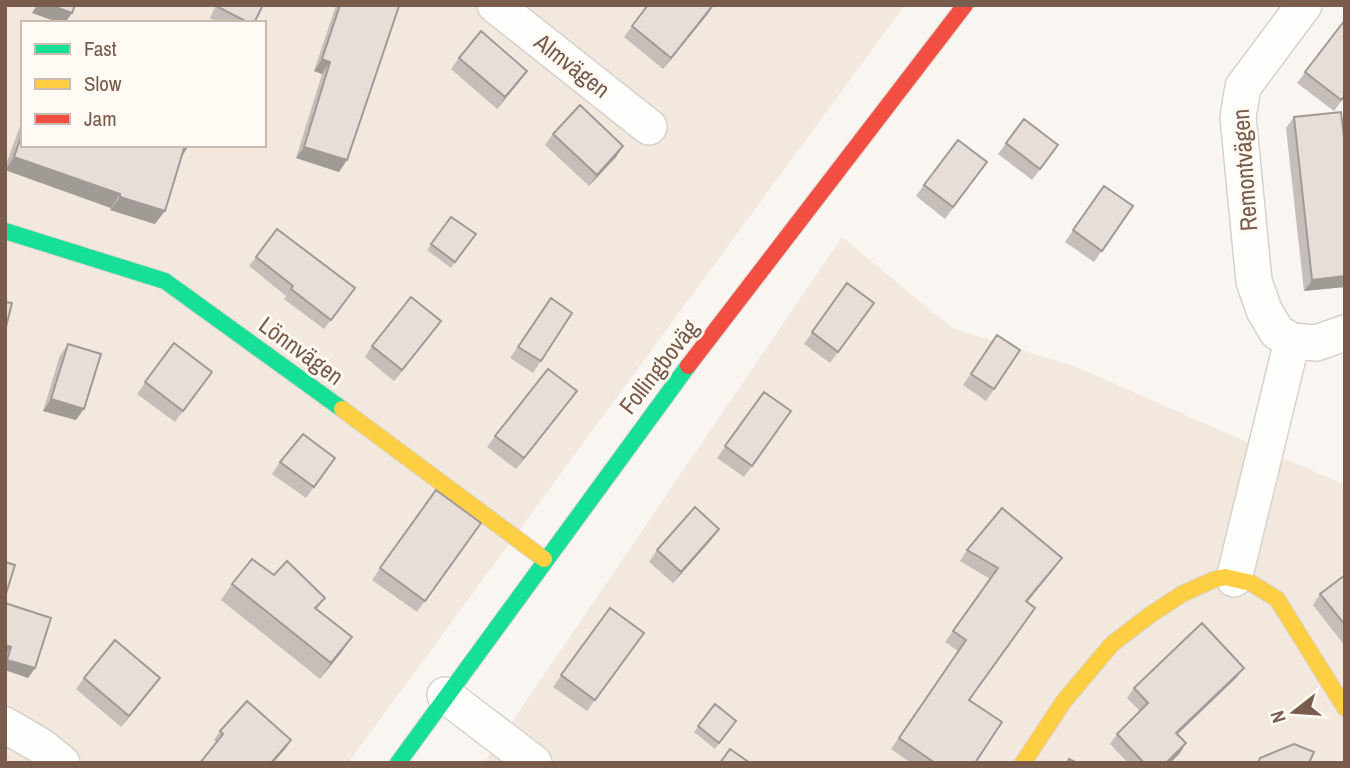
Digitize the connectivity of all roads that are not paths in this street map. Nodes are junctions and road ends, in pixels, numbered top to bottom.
1 (495, 5) edge
2 (965, 5) edge
3 (1304, 5) edge
4 (649, 127) dead end
5 (5, 231) edge
6 (1345, 333) edge
7 (1292, 341) junction
8 (544, 559) junction
9 (1234, 579) junction
10 (445, 695) junction
11 (1345, 708) edge
12 (5, 725) edge
13 (62, 763) edge
14 (398, 763) edge
15 (534, 763) edge
16 (1023, 763) edge

1 - 4 street, Almvägen
2 - 8 street, Follingboväg
3 - 7 street, Remontvägen
5 - 8 street, Lönnvägen
6 - 7 street
7 - 9 street
8 - 10 street, Follingboväg
9 - 11 street
9 - 16 street
10 - 14 street, Follingboväg
10 - 15 street
12 - 13 street

